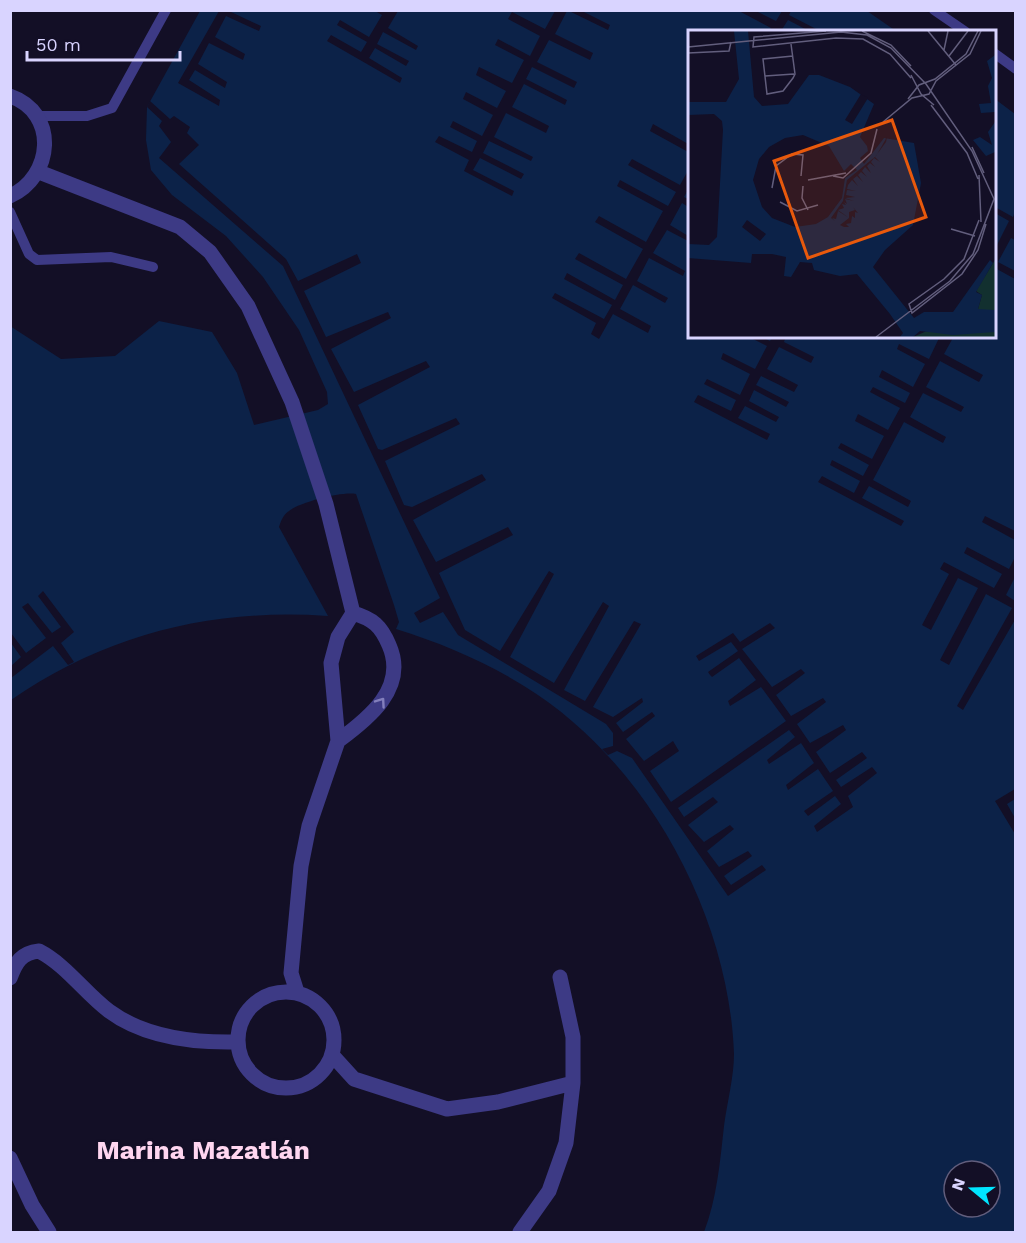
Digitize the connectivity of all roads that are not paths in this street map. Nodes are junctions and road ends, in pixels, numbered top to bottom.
1 (166, 10) edge
2 (934, 10) edge
3 (963, 30) edge
4 (996, 54) edge
5 (1016, 69) edge
6 (10, 96) edge
7 (36, 116) junction
8 (39, 172) junction
9 (10, 196) edge
10 (10, 212) edge
11 (153, 267) dead end
12 (353, 613) junction
13 (338, 741) junction
14 (560, 977) dead end
15 (10, 978) edge
16 (297, 992) junction
17 (237, 1042) junction
18 (334, 1057) junction
19 (573, 1083) junction
20 (10, 1158) edge
21 (49, 1233) edge
22 (520, 1233) edge

1 - 7 lane
2 - 3 lane
4 - 5 lane
6 - 7 street
7 - 8 street
8 - 9 street
8 - 12 street
10 - 11 lane
12 - 13 street
13 -> 12 street
13 - 16 street
14 - 19 street
15 - 17 street
16 - 17 street
16 - 18 street
17 - 18 street
18 - 19 street
19 - 22 street
20 - 21 street

